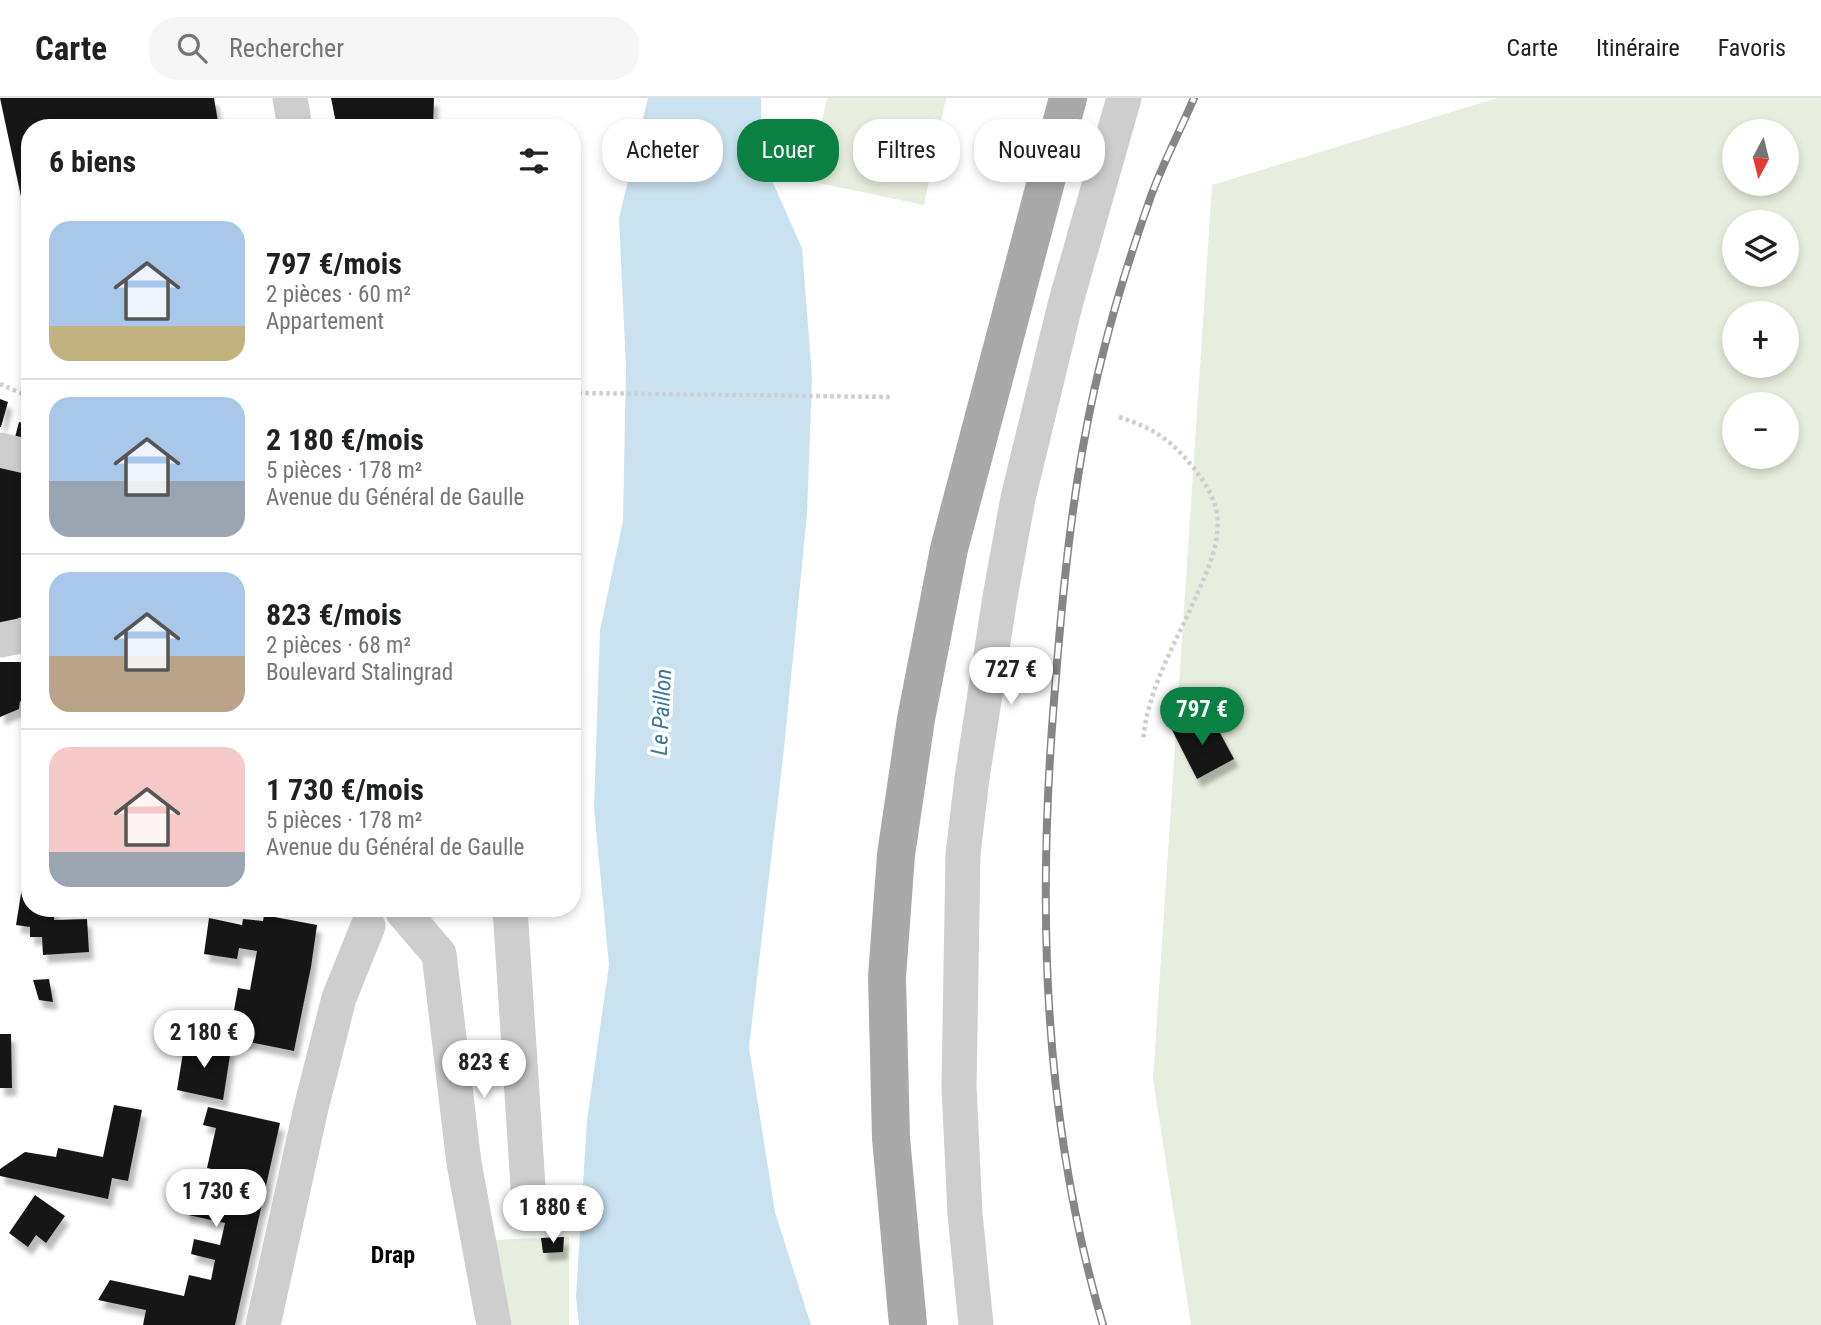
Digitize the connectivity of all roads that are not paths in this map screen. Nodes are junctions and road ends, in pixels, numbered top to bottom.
1 (290, 98) edge
2 (1068, 98) edge
3 (1090, 98) edge
4 (1125, 98) edge
5 (294, 119) edge
6 (0, 450) edge
7 (21, 455) edge
8 (21, 636) edge
9 (0, 640) edge
10 (358, 917) edge
11 (396, 917) edge
12 (409, 917) edge
13 (511, 917) edge
14 (530, 1202) dead end
15 (263, 1325) edge
16 (494, 1325) edge
17 (908, 1325) edge
18 (929, 1325) edge
19 (976, 1325) edge

1 - 5 street
2 - 17 main road
3 - 18 main road
4 - 19 street
6 - 7 street
8 - 9 street
10 - 11 street
10 - 15 street
12 - 16 street
13 - 14 street

